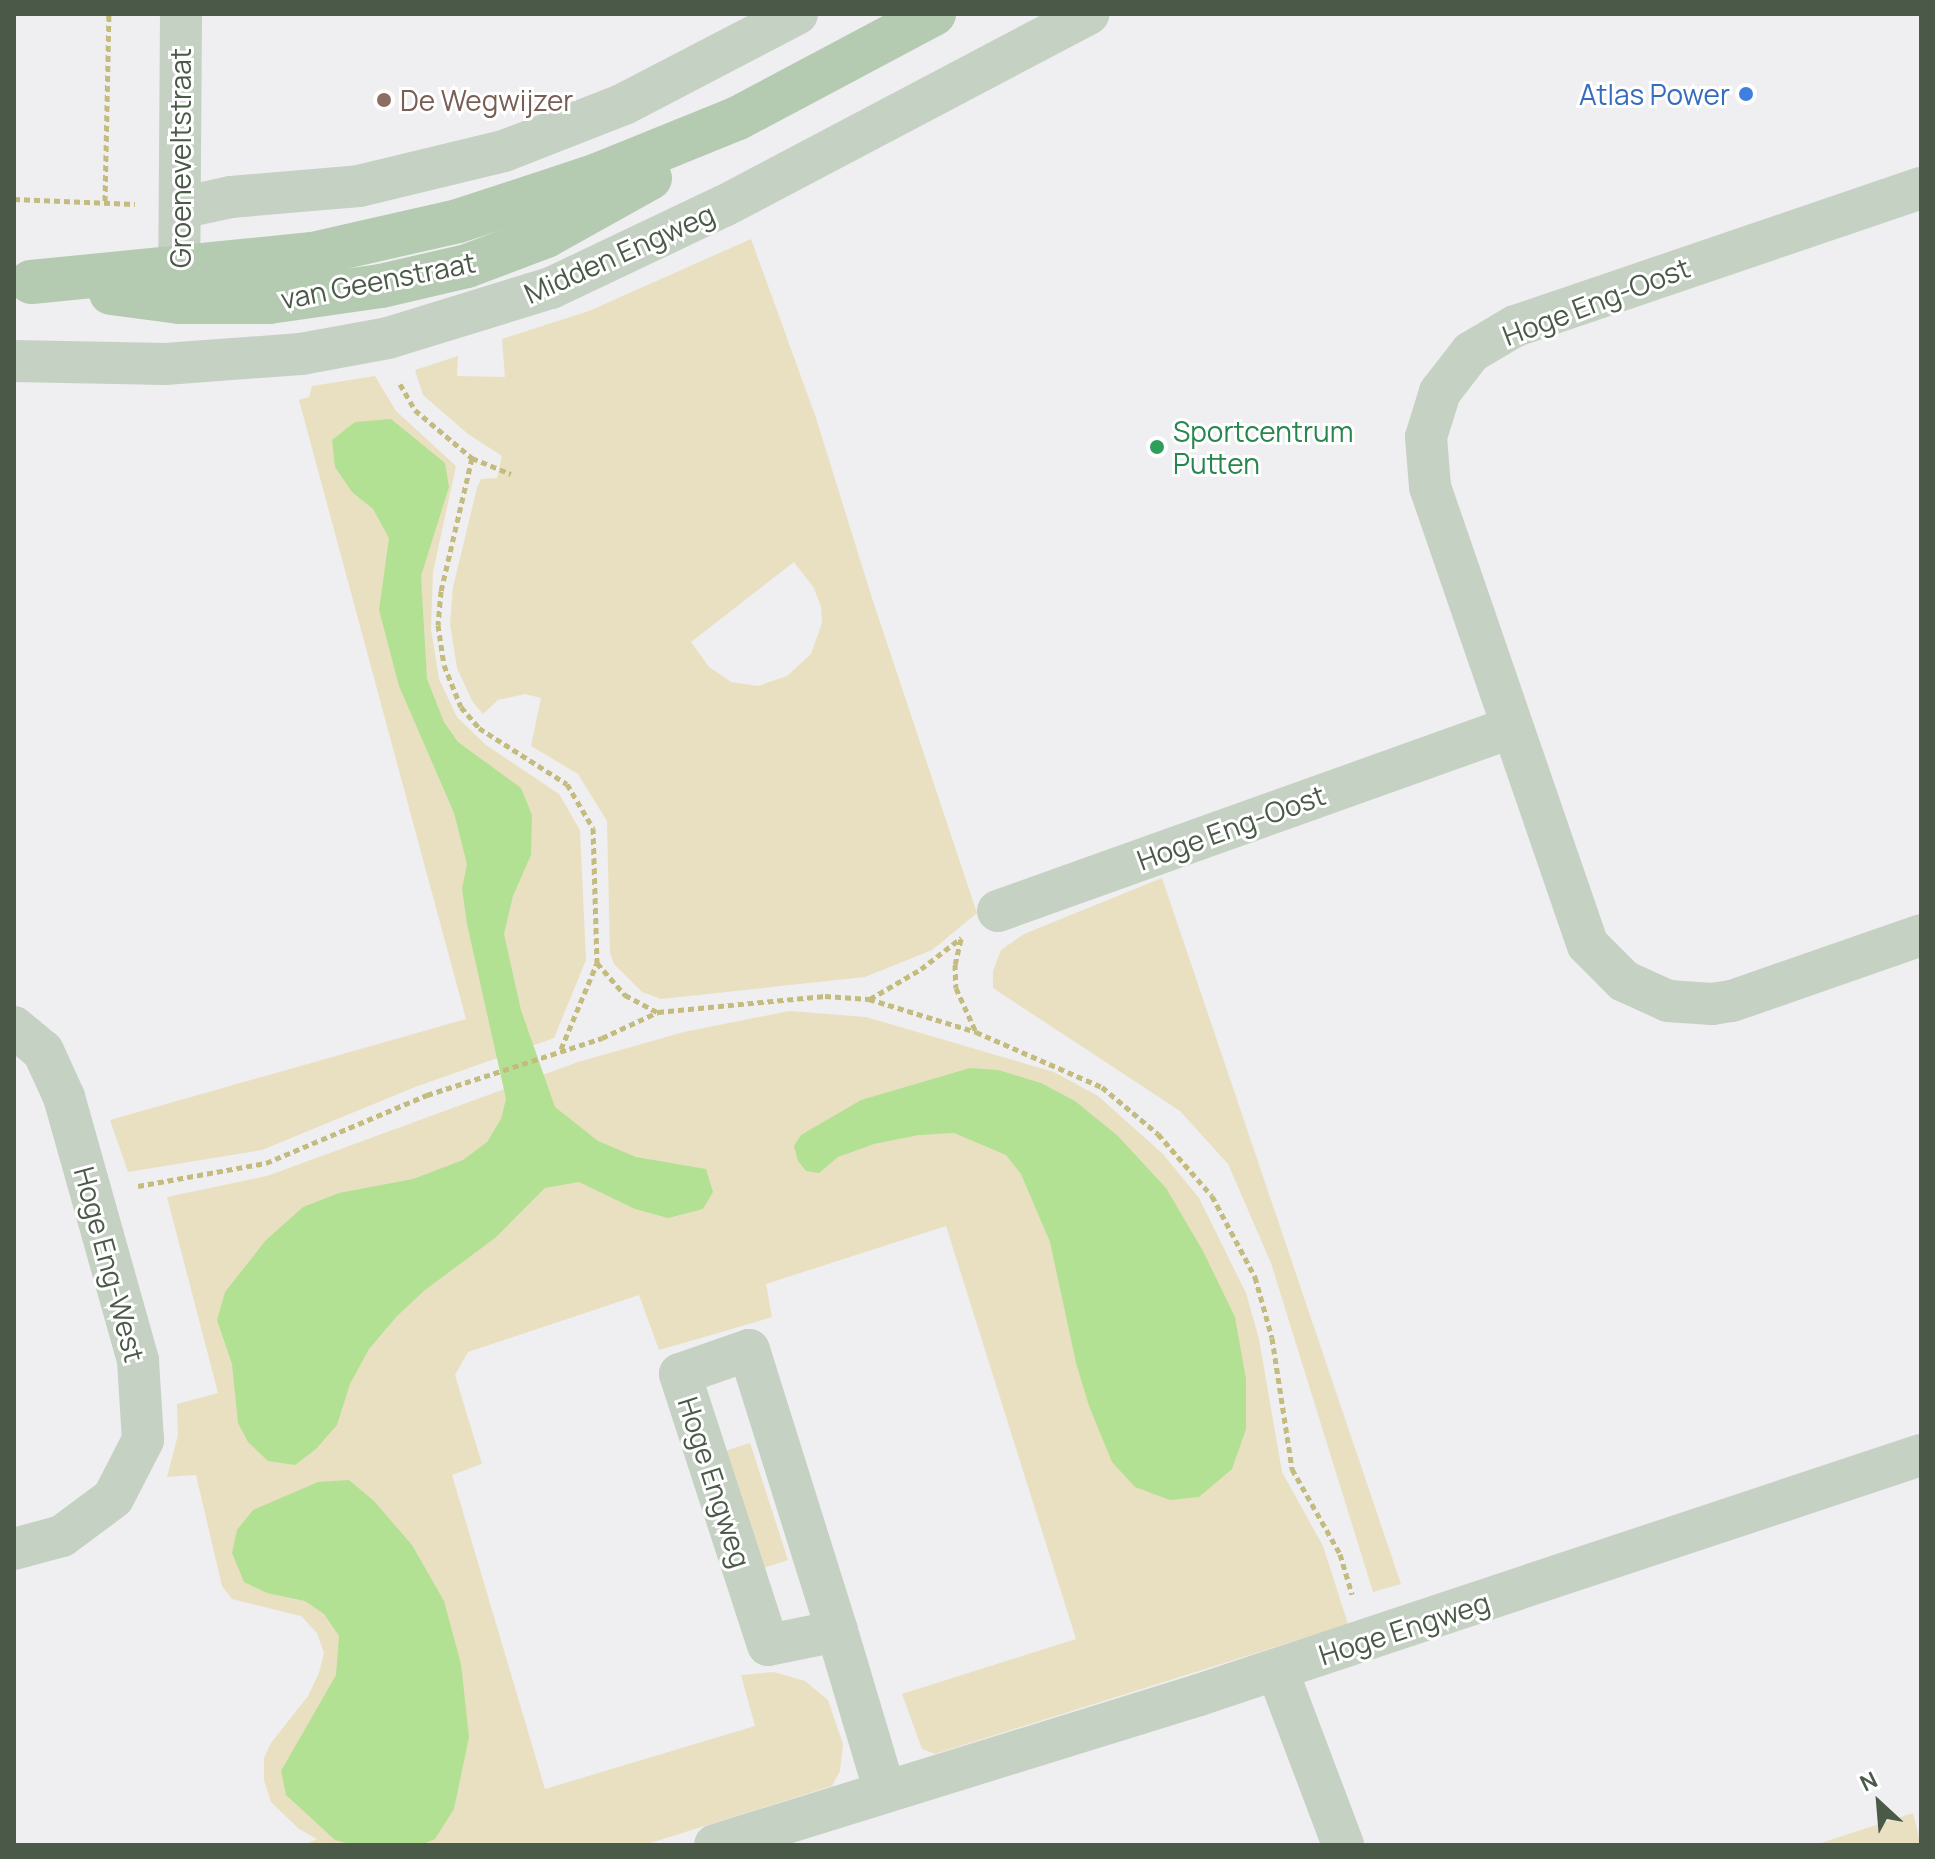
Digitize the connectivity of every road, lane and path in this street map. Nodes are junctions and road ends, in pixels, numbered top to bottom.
1 (109, 14) edge
2 (181, 14) edge
3 (797, 14) edge
4 (934, 14) edge
5 (1088, 14) edge
6 (1921, 188) edge
7 (14, 199) edge
8 (180, 208) junction
9 (22, 282) edge
10 (179, 286) junction
11 (388, 338) junction
12 (14, 361) edge
13 (472, 458) junction
14 (511, 474) dead end
15 (1510, 728) junction
16 (998, 911) joint
17 (1921, 935) edge
18 (961, 938) junction
19 (597, 963) junction
20 (869, 999) junction
21 (658, 1012) junction
22 (14, 1027) edge
23 (976, 1032) junction
24 (561, 1050) junction
25 (92, 1196) junction
26 (1921, 1455) edge
27 (14, 1549) edge
28 (837, 1631) junction
29 (1365, 1641) junction
30 (1277, 1670) junction
31 (885, 1792) junction
32 (715, 1845) edge
33 (1343, 1845) edge

1 - 7 path
2 - 8 street, Groeneveltstraat
3 - 8 street
4 - 10 main road, van Geenstraat
5 - 11 street, Midden Engweg
6 - 15 street, Hoge Eng-Oost
8 - 10 street, Groeneveltstraat
9 - 10 main road, van Geenstraat
11 - 12 street, Midden Engweg
11 - 13 path
13 - 14 path
13 - 19 path
15 - 16 street, Hoge Eng-Oost
15 - 17 street, Hoge Eng-Oost
16 - 18 path
18 - 20 path
18 - 23 path
19 - 21 path
19 - 24 path
20 - 21 path
20 - 23 path
21 - 24 path
22 - 25 street, Hoge Eng-West
23 - 29 path
24 - 25 path
25 - 27 street, Hoge Eng-West
26 - 29 street, Hoge Engweg
28 - 28 street, Hoge Engweg
28 - 31 street, Hoge Engweg
29 - 30 street, Hoge Engweg
30 - 31 street, Hoge Engweg
30 - 33 street
31 - 32 street, Hoge Engweg

